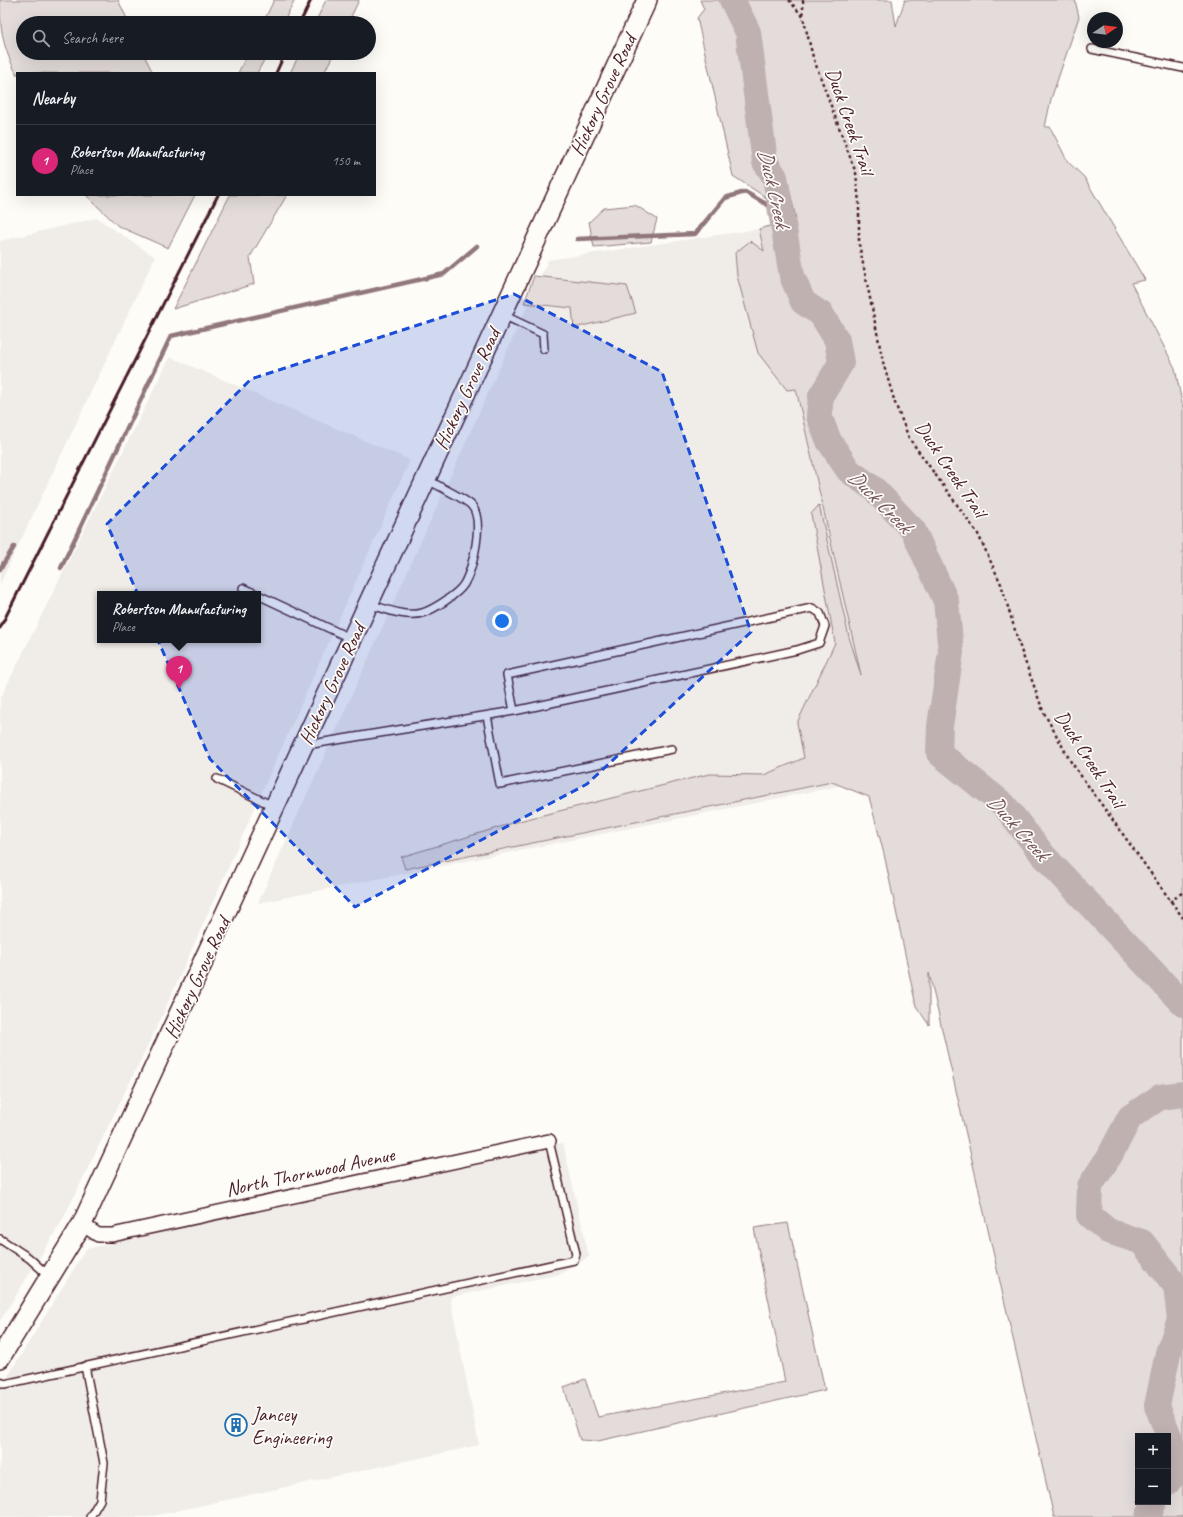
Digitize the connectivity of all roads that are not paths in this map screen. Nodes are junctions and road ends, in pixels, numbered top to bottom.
1 (647, 0) edge
2 (1092, 49) dead end
3 (1183, 68) edge
4 (501, 314) junction
5 (544, 349) dead end
6 (426, 479) junction
7 (243, 588) dead end
8 (249, 591) edge
9 (261, 597) edge
10 (368, 604) junction
11 (352, 639) junction
12 (514, 711) junction
13 (487, 716) junction
14 (303, 745) junction
15 (672, 748) dead end
16 (217, 779) dead end
17 (275, 807) junction
18 (549, 1141) joint
19 (82, 1224) junction
20 (0, 1239) edge
21 (50, 1276) junction
22 (0, 1358) edge
23 (84, 1366) junction
24 (0, 1382) edge
25 (90, 1517) edge

1 - 4 main road, Hickory Grove Road
2 - 3 lane
4 - 5 lane
4 - 6 main road, Hickory Grove Road
6 - 10 main road, Hickory Grove Road
6 - 10 lane
7 - 8 lane
9 - 11 lane
10 - 11 main road, Hickory Grove Road
11 - 14 main road, Hickory Grove Road
12 - 12 lane
12 - 13 lane
13 - 14 lane
13 - 15 lane
14 - 17 main road, Hickory Grove Road
16 - 17 lane
17 - 19 main road, Hickory Grove Road
18 - 19 street, North Thornwood Avenue
18 - 23 lane
19 - 21 main road, Hickory Grove Road
20 - 21 lane
21 - 22 main road, Hickory Grove Road
23 - 24 lane
23 - 25 lane

